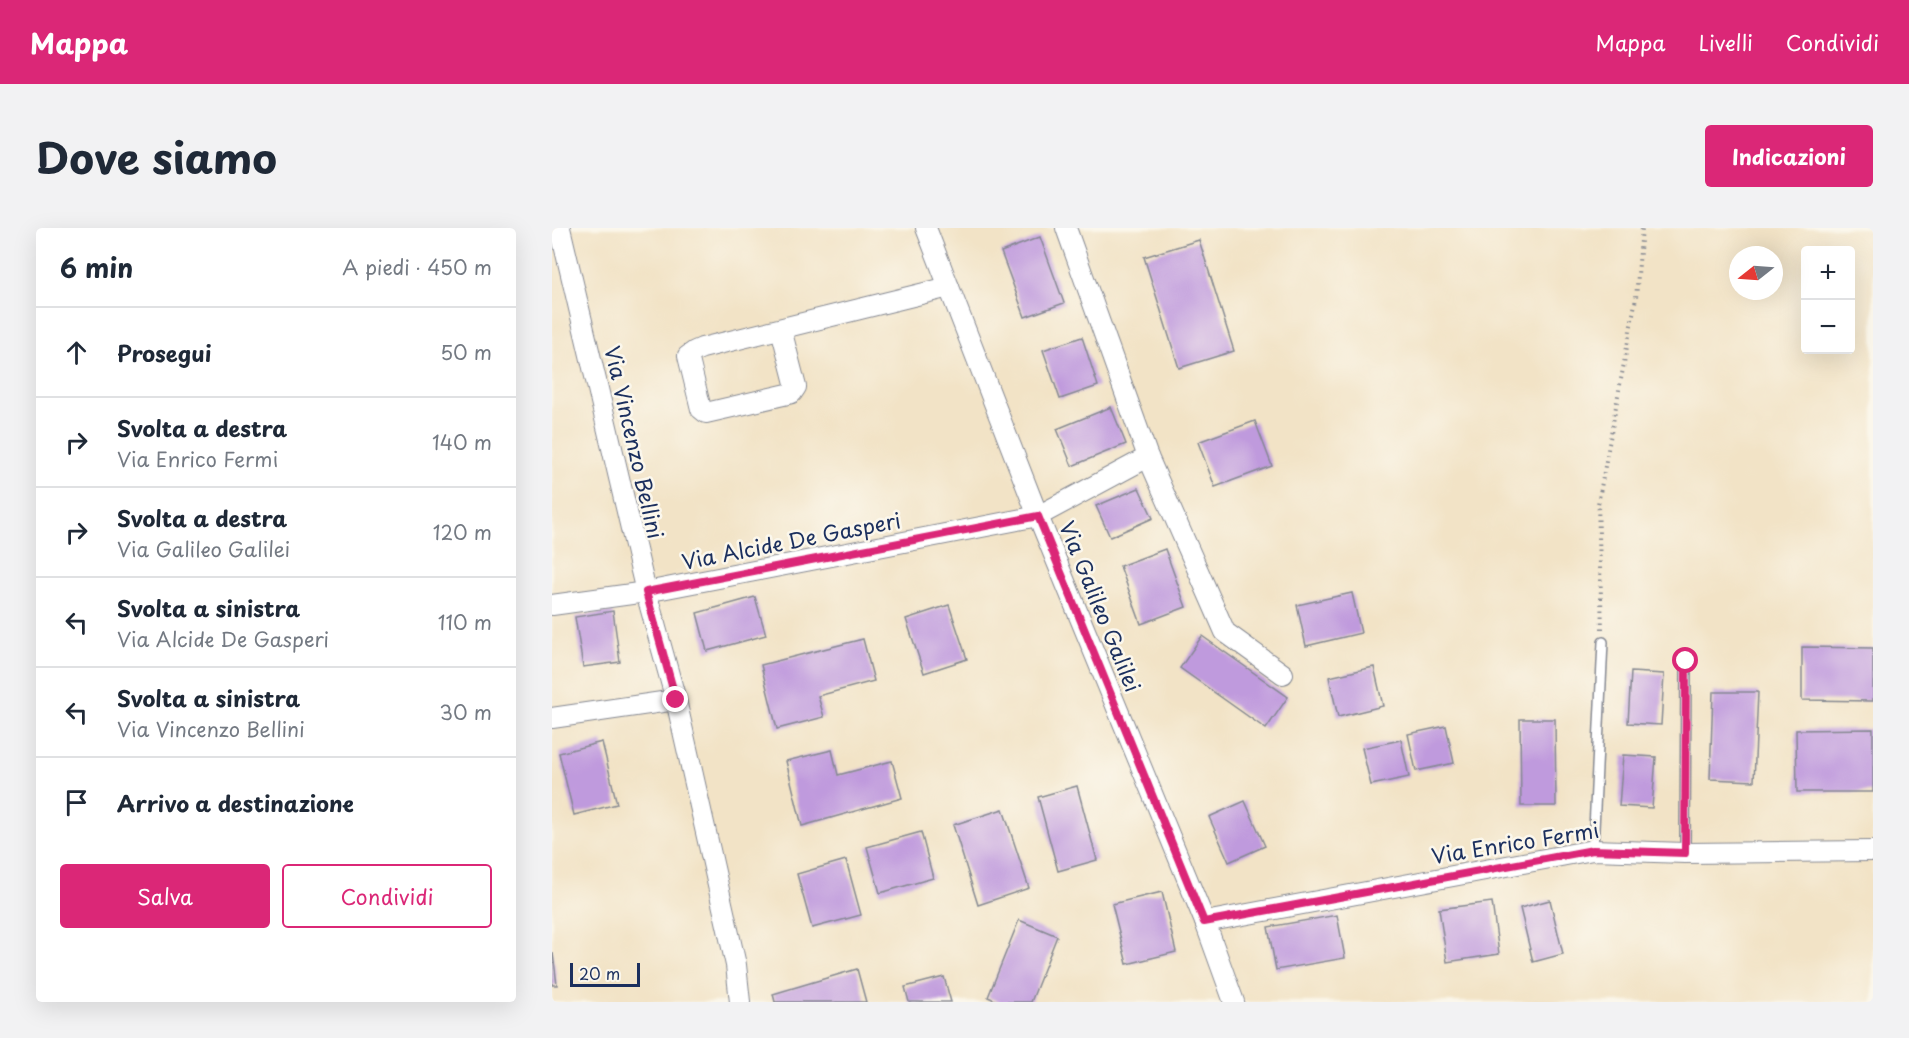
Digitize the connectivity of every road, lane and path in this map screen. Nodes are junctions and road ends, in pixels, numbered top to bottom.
1 (560, 228) edge
2 (926, 228) edge
3 (1066, 228) edge
4 (1642, 228) edge
5 (949, 287) junction
6 (782, 329) junction
7 (1148, 457) junction
8 (1038, 516) junction
9 (646, 592) junction
10 (552, 605) edge
11 (1603, 642) joint
12 (1686, 661) dead end
13 (1283, 674) dead end
14 (676, 700) junction
15 (552, 718) edge
16 (1593, 850) junction
17 (1873, 851) edge
18 (1685, 853) junction
19 (1204, 922) junction
20 (740, 1002) edge
21 (1234, 1002) edge

1 - 9 street, Via Vincenzo Bellini
2 - 5 street, Via Galileo Galilei
3 - 7 street
4 - 11 path
5 - 6 street
5 - 8 street, Via Galileo Galilei
6 - 6 street
7 - 8 street, Via Alcide De Gasperi
7 - 13 street
8 - 9 street, Via Alcide De Gasperi
8 - 19 street, Via Galileo Galilei
9 - 10 street, Via Alcide De Gasperi
9 - 14 street, Via Vincenzo Bellini
11 - 16 lane
12 - 18 lane
14 - 15 street
14 - 20 street, Via Vincenzo Bellini
16 - 18 street, Via Enrico Fermi
16 - 19 street, Via Enrico Fermi
17 - 18 street, Via Enrico Fermi
19 - 21 street, Via Galileo Galilei

